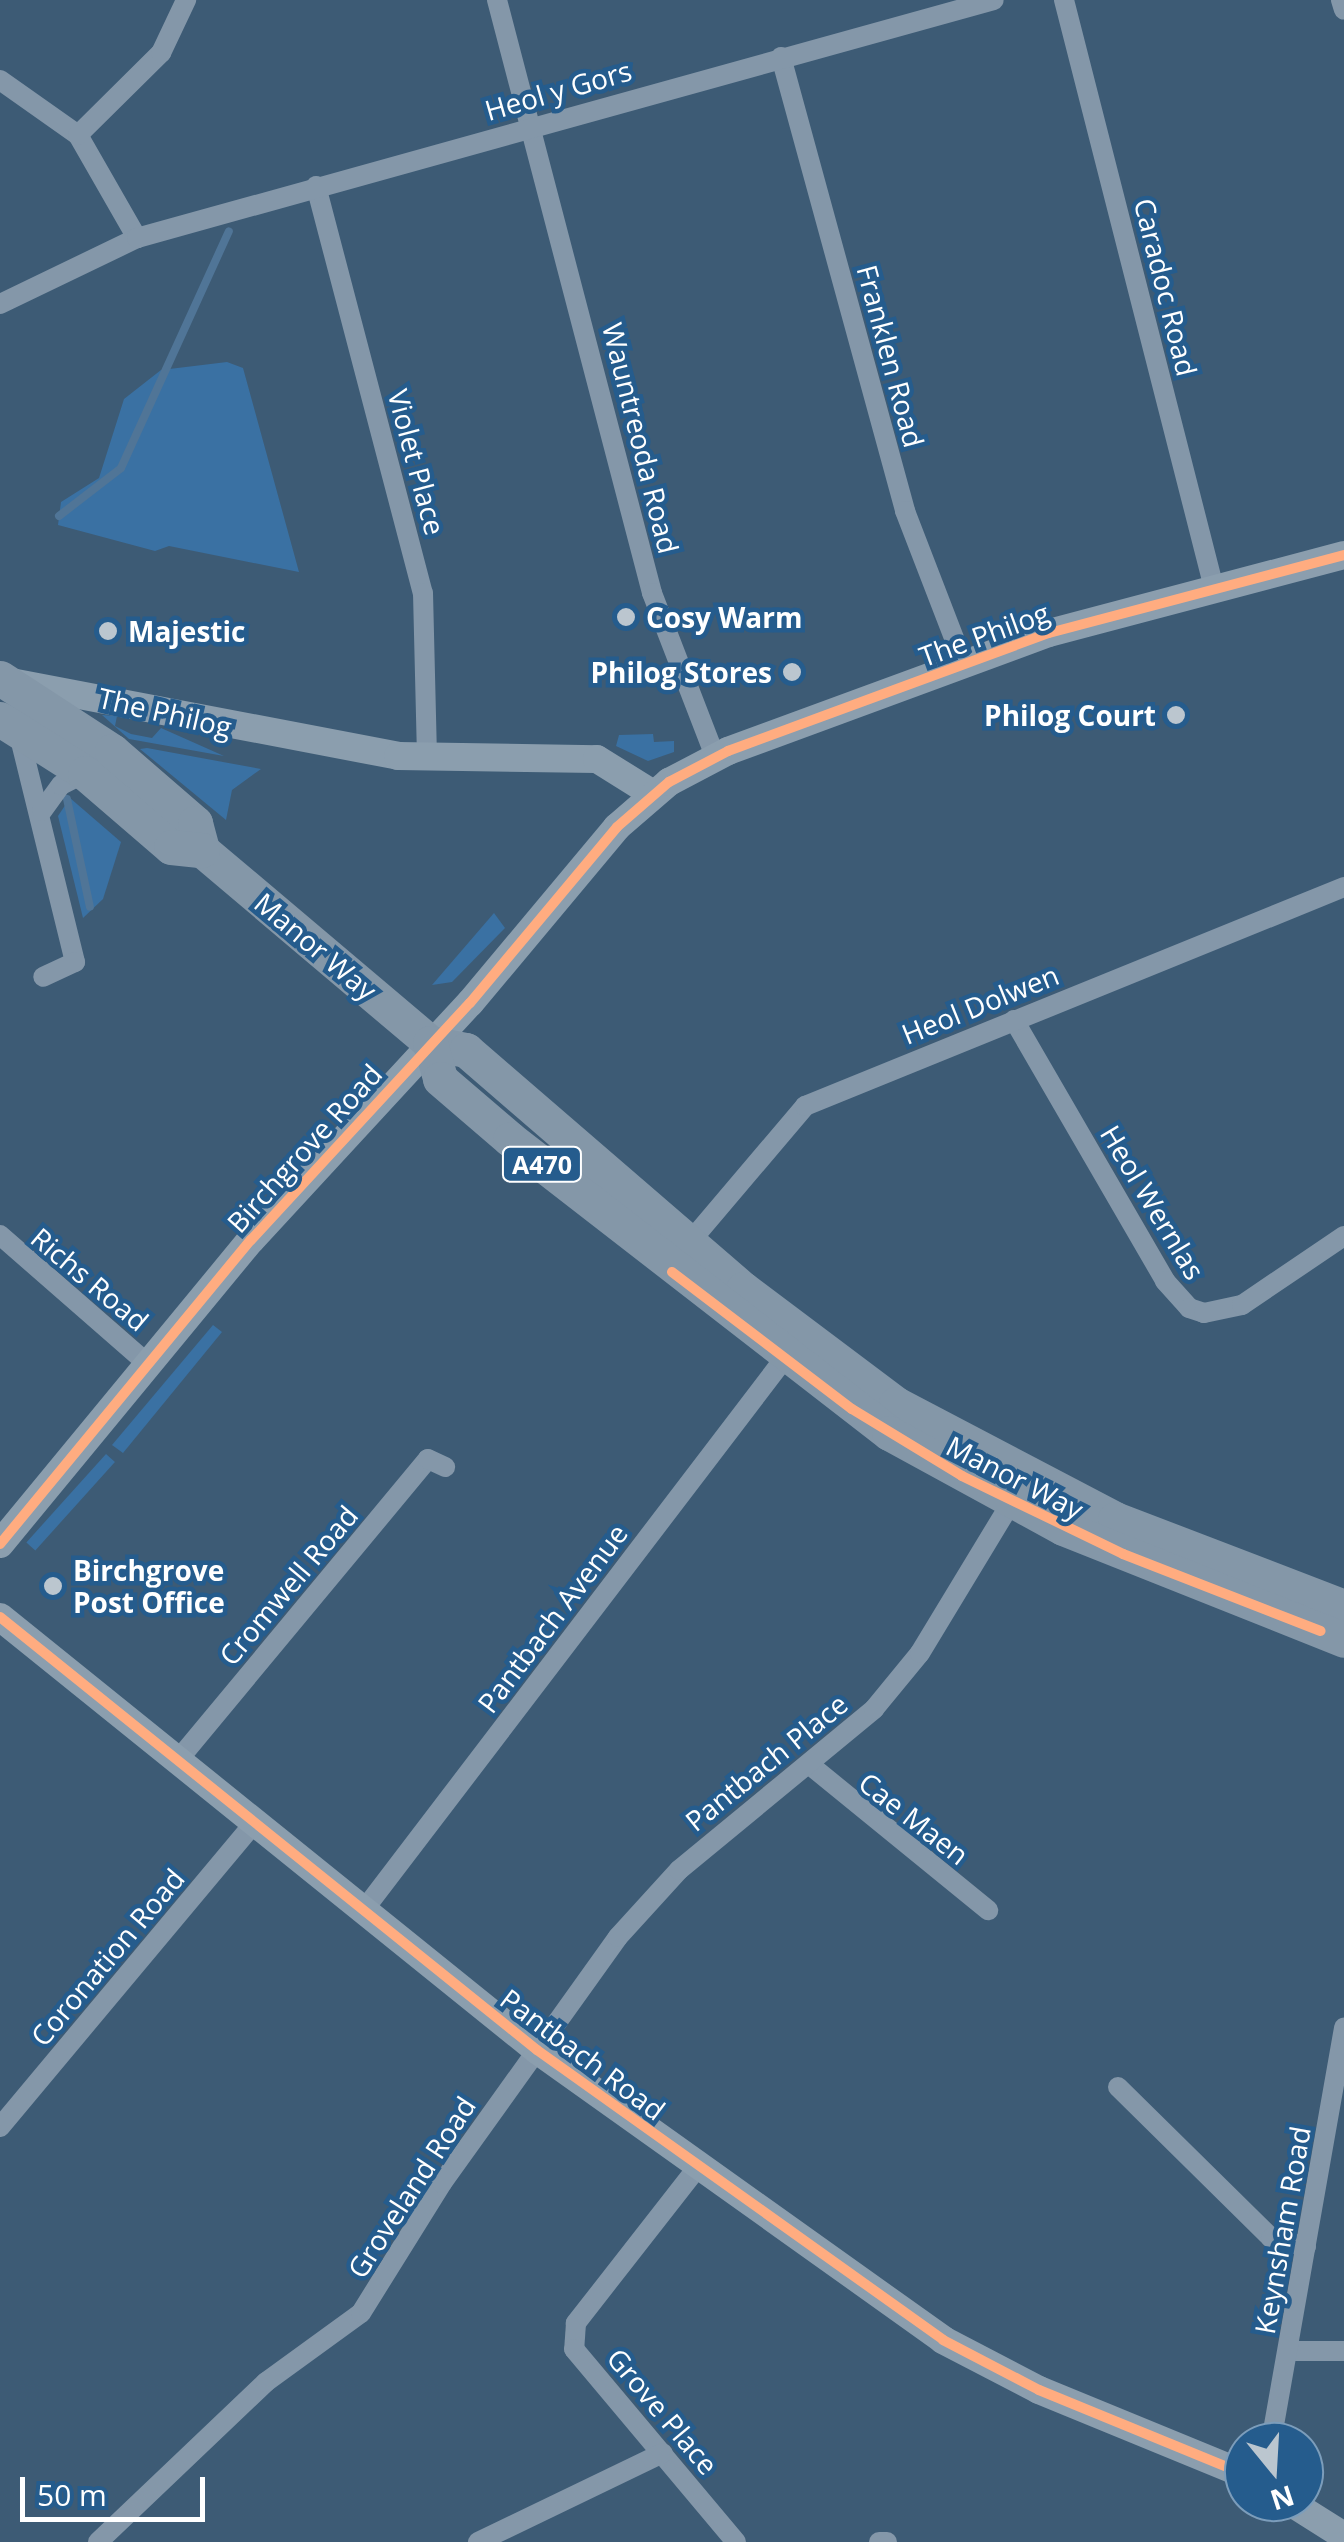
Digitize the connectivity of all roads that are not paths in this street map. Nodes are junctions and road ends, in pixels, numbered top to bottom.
1 (186, 0) edge
2 (497, 0) edge
3 (994, 0) edge
4 (1064, 0) edge
5 (1341, 0) edge
6 (1344, 10) edge
7 (781, 56) junction
8 (0, 80) edge
9 (532, 126) junction
10 (78, 135) junction
11 (316, 186) junction
12 (138, 238) junction
13 (0, 304) edge
14 (1344, 555) edge
15 (1214, 588) junction
16 (964, 664) junction
17 (6, 680) edge
18 (8, 723) edge
19 (715, 756) junction
20 (427, 758) junction
21 (85, 773) junction
22 (653, 794) junction
23 (42, 811) junction
24 (202, 850) junction
25 (1344, 887) edge
26 (43, 977) dead end
27 (1014, 1020) junction
28 (430, 1043) junction
29 (0, 1235) edge
30 (689, 1244) junction
31 (1340, 1247) edge
32 (784, 1359) junction
33 (148, 1364) junction
34 (445, 1466) dead end
35 (1011, 1503) junction
36 (0, 1544) edge
37 (1344, 1607) edge
38 (0, 1617) edge
39 (1344, 1640) edge
40 (178, 1760) junction
41 (810, 1765) junction
42 (254, 1822) junction
43 (363, 1910) junction
44 (988, 1910) dead end
45 (1344, 2027) edge
46 (537, 2050) junction
47 (1118, 2087) dead end
48 (0, 2127) edge
49 (697, 2168) junction
50 (1306, 2247) junction
51 (1288, 2351) junction
52 (1344, 2352) edge
53 (1275, 2422) edge
54 (663, 2454) junction
55 (1224, 2465) edge
56 (1322, 2522) edge
57 (1344, 2536) edge
58 (98, 2542) edge
59 (478, 2542) edge
60 (736, 2542) edge
61 (879, 2542) edge
62 (887, 2542) edge

1 - 10 street
2 - 9 street, Wauntreoda Road
3 - 7 street, Heol y Gors
4 - 15 street, Caradoc Road
5 - 6 street
7 - 9 street, Heol y Gors
7 - 16 street, Franklen Road
8 - 10 street
9 - 11 street, Heol y Gors
9 - 19 street, Wauntreoda Road
10 - 12 street
11 - 12 street, Heol y Gors
11 - 20 street, Violet Place
12 - 13 street, Heol y Gors
14 - 15 street, The Philog
15 - 16 street, The Philog
16 - 19 street, The Philog
17 - 20 street, The Philog
17 - 24 highway, Manor Way / A470
18 - 21 highway, Manor Way / A470
18 - 23 street
19 - 22 street, The Philog
20 - 22 street, The Philog
21 - 23 street
21 - 24 highway, Manor Way / A470
22 - 28 street, Birchgrove Road
23 - 26 street
24 - 28 highway, Manor Way / A470
25 - 27 street, Heol Dolwen
27 - 30 street, Heol Dolwen
27 - 31 street, Heol Wernlas
28 - 30 highway, Manor Way / A470
28 - 32 highway, Manor Way / A470
28 - 33 street, Birchgrove Road
29 - 33 street, Richs Road
30 - 37 highway, Manor Way / A470
32 - 35 highway, Manor Way / A470
32 - 43 street, Pantbach Avenue
33 - 36 street, Birchgrove Road
34 - 40 street, Cromwell Road
35 - 39 highway, Manor Way / A470
35 - 41 street, Pantbach Place
38 - 40 street, Pantbach Road
40 - 42 street, Pantbach Road
41 - 44 street, Cae Maen
41 - 46 street, Pantbach Place
42 - 43 street, Pantbach Road
42 - 48 street, Coronation Road
43 - 46 street, Pantbach Road
45 - 50 street, Keynsham Road
46 - 49 street, Pantbach Road
46 - 58 street, Groveland Road
47 - 50 street
49 - 54 street, Grove Place
49 - 55 street, Pantbach Road
50 - 51 street, Keynsham Road
51 - 52 street
51 - 53 street, Keynsham Road
54 - 59 street
54 - 60 street, Grove Place
56 - 57 street
61 - 62 street

